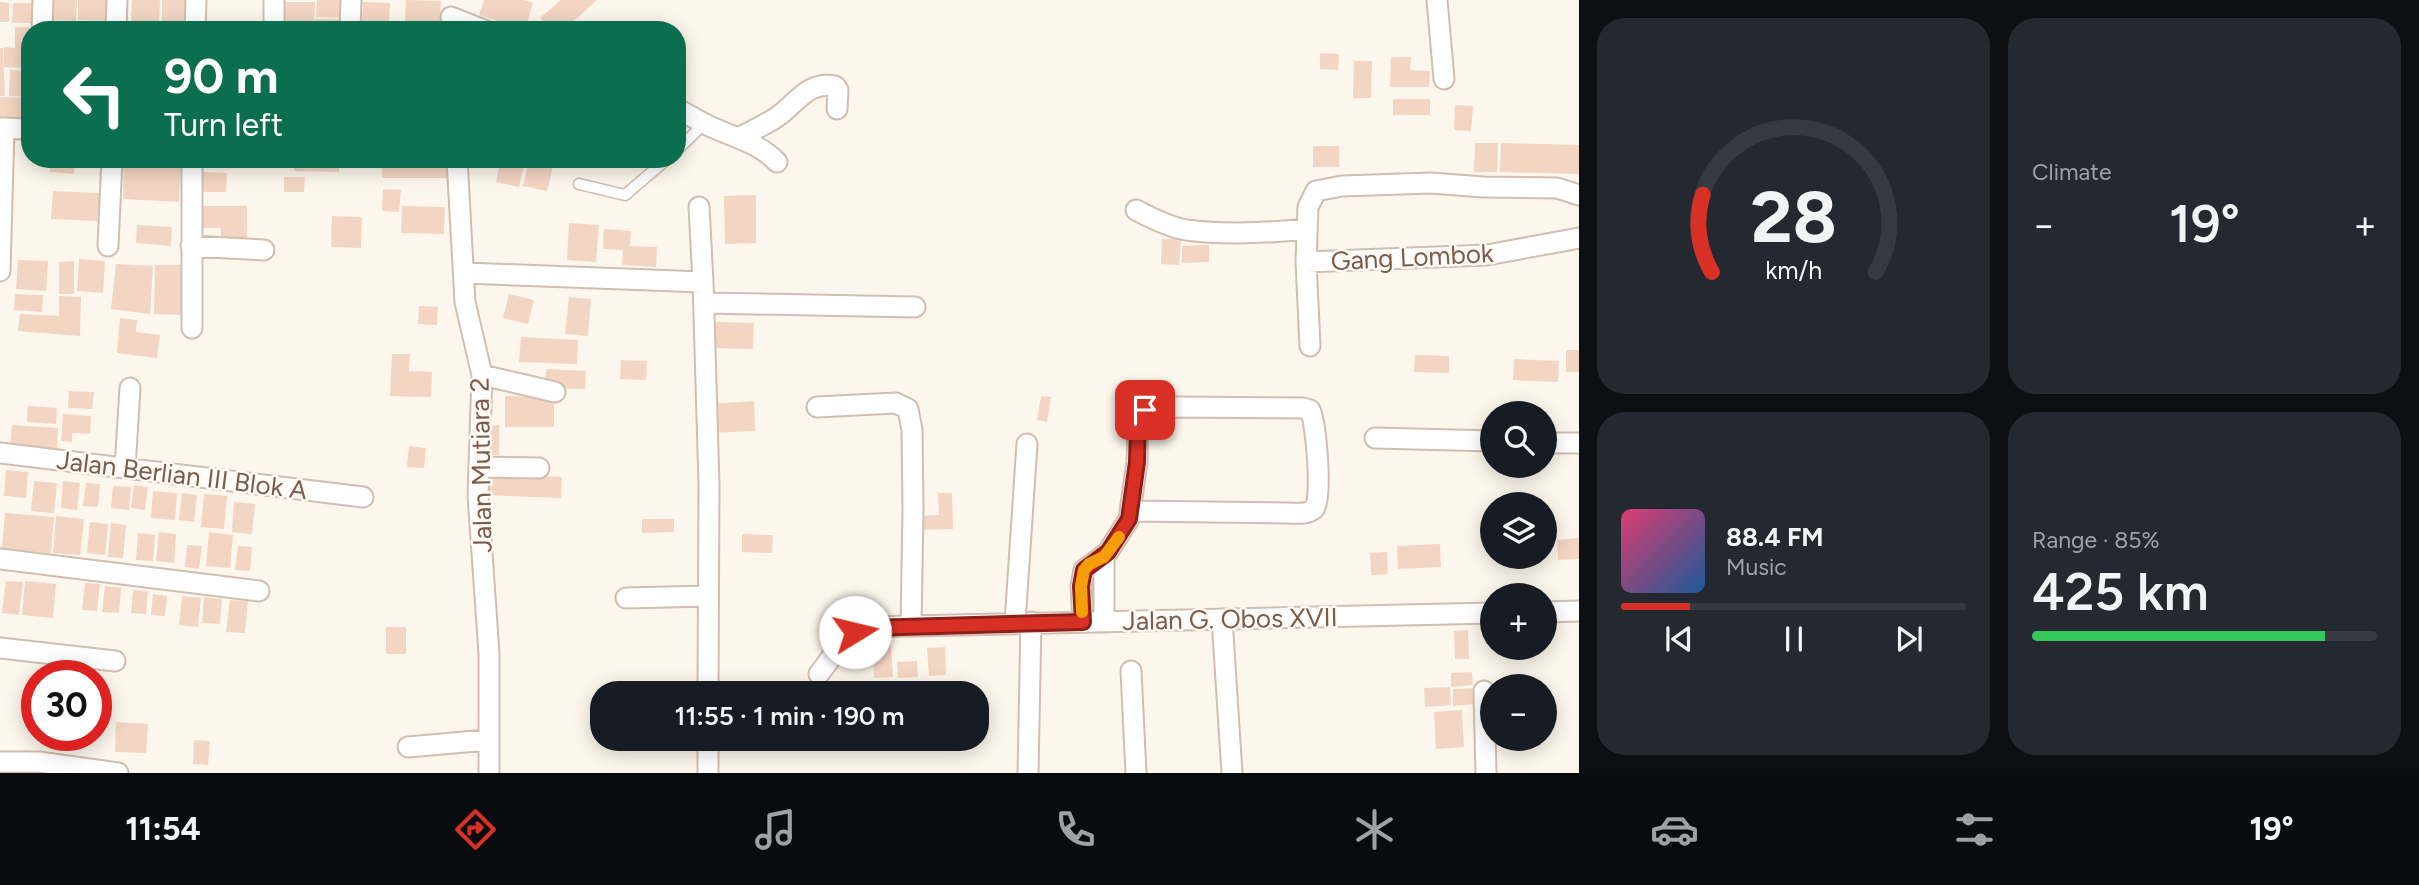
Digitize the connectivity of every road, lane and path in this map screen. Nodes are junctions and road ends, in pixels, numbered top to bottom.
1 (43, 0) edge
2 (117, 0) edge
3 (197, 0) edge
4 (274, 0) edge
5 (351, 0) edge
6 (1437, 0) edge
7 (42, 21) edge
8 (116, 21) edge
9 (196, 21) edge
10 (274, 21) edge
11 (350, 21) edge
12 (1444, 79) dead end
13 (837, 109) dead end
14 (686, 114) edge
15 (704, 124) junction
16 (2, 128) edge
17 (21, 129) edge
18 (738, 138) junction
19 (686, 141) edge
20 (777, 162) dead end
21 (112, 168) edge
22 (192, 168) edge
23 (458, 168) edge
24 (656, 168) edge
25 (579, 184) dead end
26 (1579, 195) edge
27 (699, 207) dead end
28 (1136, 210) dead end
29 (1306, 229) junction
30 (1579, 238) edge
31 (108, 246) dead end
32 (191, 246) junction
33 (264, 250) dead end
34 (1306, 262) junction
35 (0, 271) edge
36 (464, 273) junction
37 (703, 282) junction
38 (705, 303) junction
39 (915, 307) dead end
40 (192, 328) dead end
41 (1310, 346) dead end
42 (482, 375) junction
43 (130, 388) dead end
44 (555, 392) dead end
45 (817, 408) dead end
46 (1375, 438) dead end
47 (1480, 441) edge
48 (1557, 443) edge
49 (1579, 443) edge
50 (1027, 444) dead end
51 (0, 453) edge
52 (479, 467) junction
53 (125, 468) junction
54 (539, 468) dead end
55 (363, 497) dead end
56 (1131, 511) junction
57 (1104, 557) junction
58 (0, 559) edge
59 (259, 591) dead end
60 (708, 596) junction
61 (626, 598) dead end
62 (1579, 611) edge
63 (1557, 612) edge
64 (1480, 613) edge
65 (1222, 619) junction
66 (1083, 622) junction
67 (1104, 622) junction
68 (1023, 623) junction
69 (911, 626) junction
70 (0, 648) edge
71 (115, 661) dead end
72 (1132, 671) dead end
73 (819, 674) dead end
74 (708, 681) edge
75 (487, 740) junction
76 (408, 747) dead end
77 (708, 751) edge
78 (1485, 751) edge
79 (0, 762) edge
80 (118, 773) edge
81 (489, 773) edge
82 (708, 773) edge
83 (1028, 773) edge
84 (1136, 773) edge
85 (1232, 773) edge
86 (1486, 773) edge

1 - 7 street
2 - 8 street
3 - 9 street
4 - 10 street
5 - 11 street
6 - 12 street
13 - 18 street
14 - 15 street
15 - 18 street
15 - 19 lane
16 - 17 street
16 - 35 street
18 - 20 street
21 - 31 street
22 - 32 street
23 - 36 street, Jalan Mutiara 2
24 - 25 lane
26 - 29 street, Gang Lombok
27 - 37 street
28 - 29 street
29 - 34 street, Gang Lombok
30 - 34 street, Gang Lombok
32 - 33 street
32 - 40 street
34 - 41 street
36 - 37 street
36 - 42 street, Jalan Mutiara 2
37 - 38 street
38 - 39 street
38 - 60 street
42 - 44 street
42 - 52 street, Jalan Mutiara 2
43 - 53 street
45 - 69 street
46 - 47 street
48 - 49 street
50 - 68 street
51 - 53 street, Jalan Berlian III Blok A
52 - 54 street
52 - 75 street, Jalan Mutiara 2
53 - 55 street, Jalan Berlian III Blok A
56 - 56 street
56 - 57 street
57 - 66 street
57 - 67 street
58 - 59 street
60 - 61 street
60 - 74 street
62 - 63 street
64 - 65 street, Jalan G. Obos XVII
65 - 67 street, Jalan G. Obos XVII
65 - 85 street
66 - 67 street, Jalan G. Obos XVII
66 - 68 street, Jalan G. Obos XVII
68 - 69 street, Jalan G. Obos XVII
68 - 83 street
69 - 73 street, Jalan G. Obos XVII
70 - 71 street
72 - 84 street
75 - 76 street
75 - 81 street, Jalan Mutiara 2
77 - 82 street
78 - 86 street
79 - 80 street

